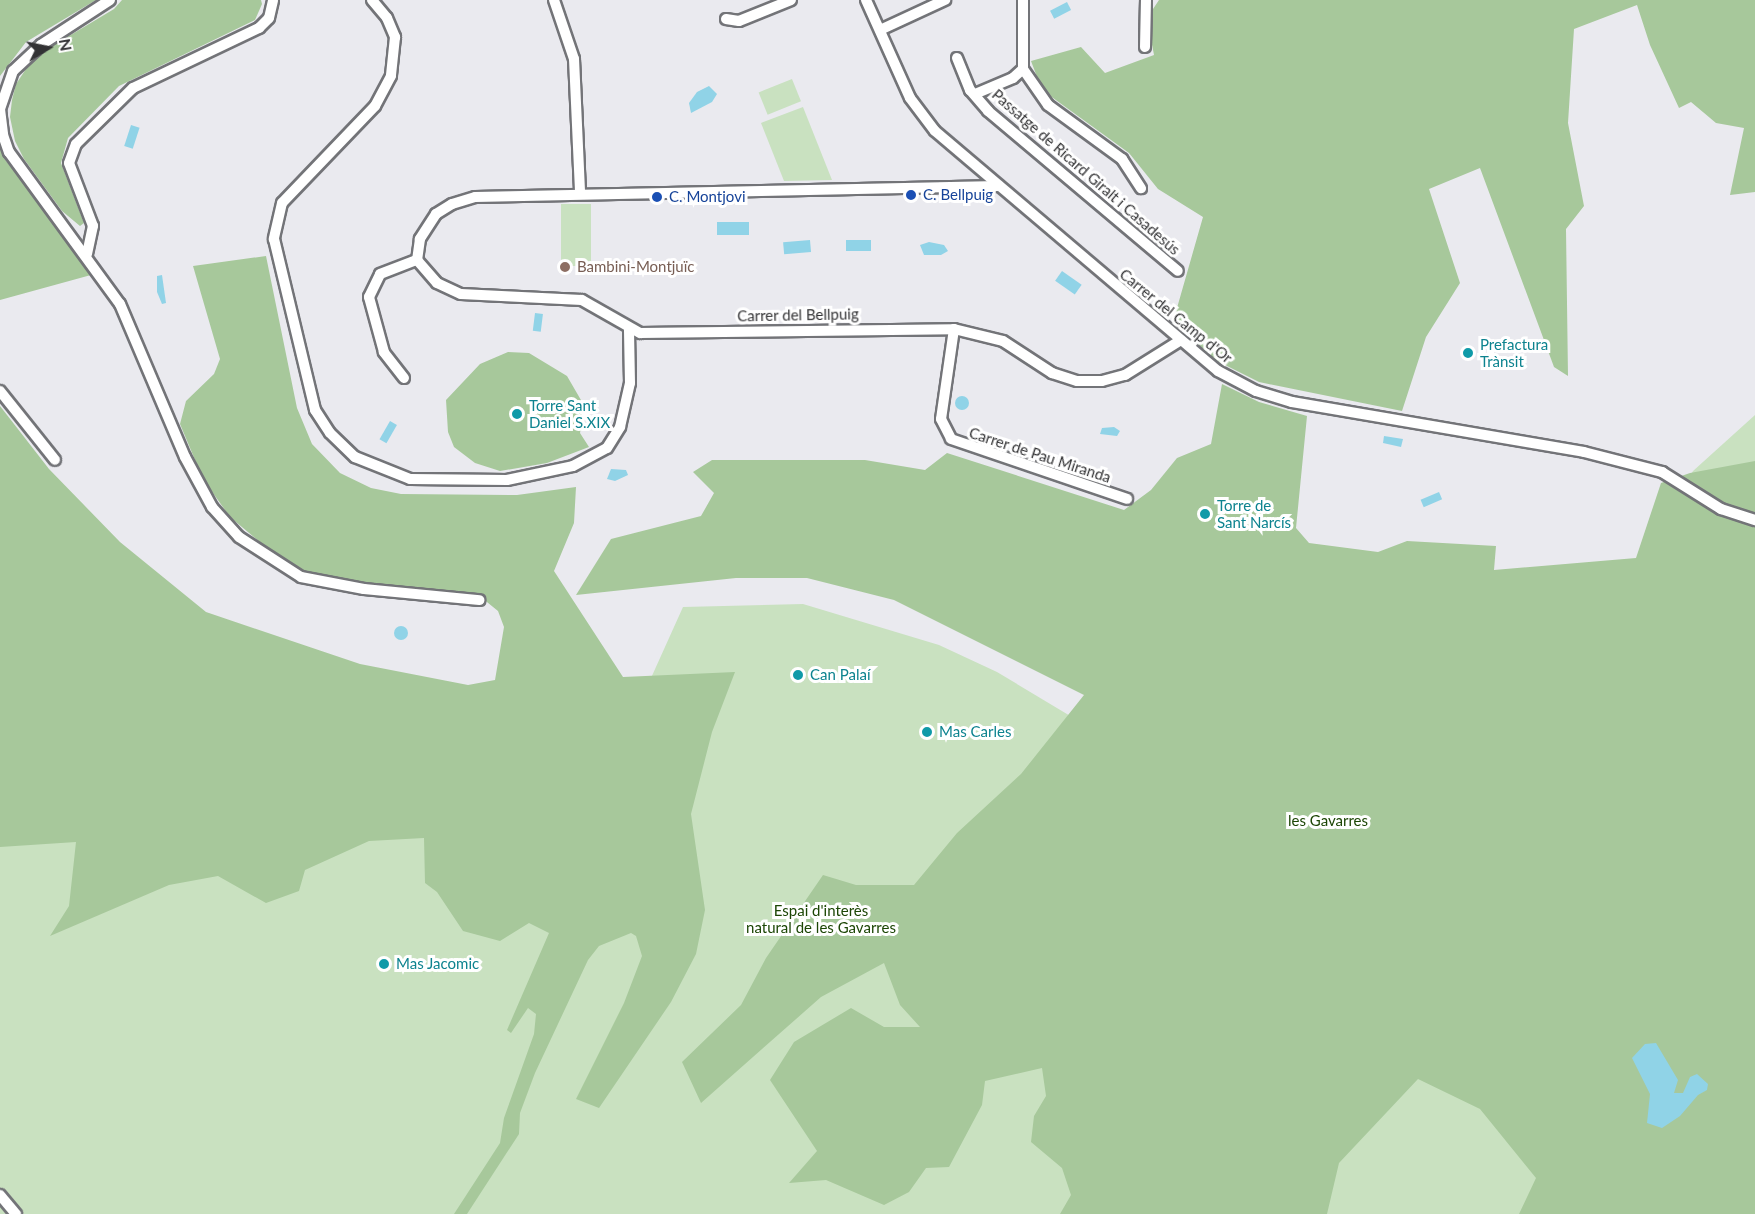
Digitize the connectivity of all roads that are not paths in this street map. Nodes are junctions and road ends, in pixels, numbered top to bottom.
1 (110, 0) edge
2 (273, 0) edge
3 (372, 0) edge
4 (554, 0) edge
5 (791, 0) edge
6 (866, 0) edge
7 (1023, 0) edge
8 (1146, 0) edge
9 (941, 1) edge
10 (726, 19) dead end
11 (880, 30) junction
12 (1145, 47) dead end
13 (957, 58) dead end
14 (1023, 69) junction
15 (975, 94) junction
16 (999, 186) junction
17 (1141, 188) dead end
18 (580, 193) junction
19 (87, 254) junction
20 (417, 260) junction
21 (1178, 272) dead end
22 (629, 329) junction
23 (954, 329) junction
24 (1181, 340) junction
25 (404, 378) dead end
26 (0, 391) edge
27 (55, 460) dead end
28 (1127, 499) dead end
29 (1755, 520) edge
30 (479, 600) dead end
31 (0, 1195) edge
32 (16, 1214) edge

1 - 19 street
2 - 19 street
3 - 22 street
4 - 18 street
5 - 10 street
6 - 11 street, Carrer del Camp d'Or
7 - 14 street
8 - 12 street
9 - 11 street
11 - 16 street, Carrer del Camp d'Or
13 - 15 street, Passatge de Ricard Giralt i Casadesús
14 - 15 street, Passatge de Ricard Giralt i Casadesús
14 - 17 street, Passatge de Ricard Giralt i Casadesús
15 - 21 street, Passatge de Ricard Giralt i Casadesús
16 - 18 street
16 - 24 street, Carrer del Camp d'Or
18 - 20 street
19 - 30 street
20 - 22 street
20 - 25 street
22 - 23 street, Carrer del Bellpuig
23 - 24 street, Carrer del Bellpuig
23 - 28 street, Carrer de Pau Miranda
24 - 29 street, Carrer del Camp d'Or
26 - 27 street
31 - 32 street

